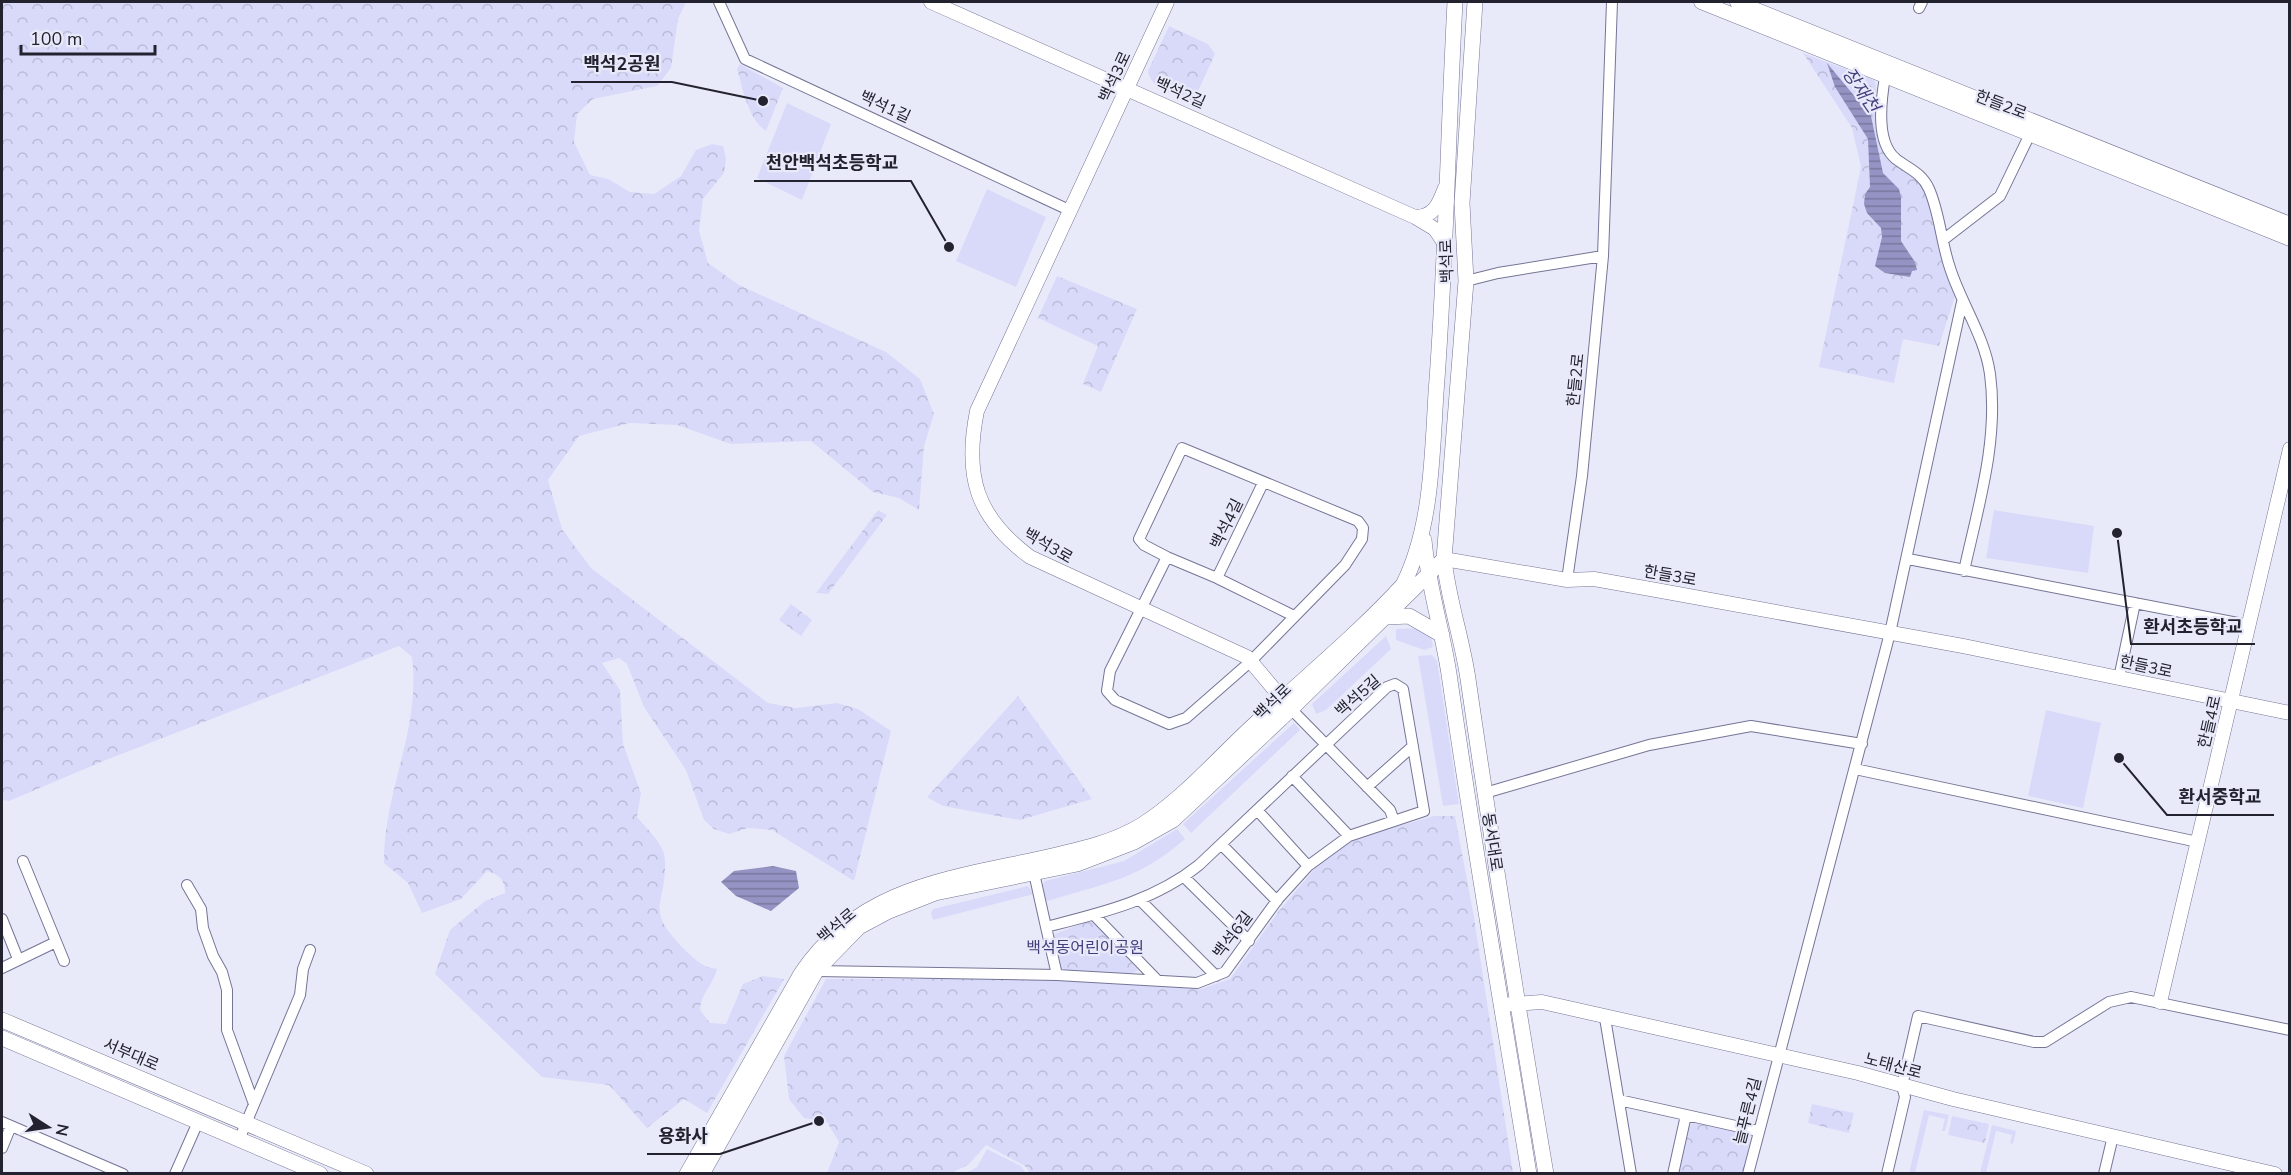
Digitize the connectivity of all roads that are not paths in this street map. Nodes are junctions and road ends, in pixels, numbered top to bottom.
1 (719, 2) edge
2 (931, 2) edge
3 (1167, 2) edge
4 (1455, 2) edge
5 (1475, 2) edge
6 (1612, 2) edge
7 (1701, 2) edge
8 (1737, 2) edge
9 (1885, 77) junction
10 (1128, 89) junction
11 (2030, 134) junction
12 (1445, 188) junction
13 (1070, 210) junction
14 (1415, 217) junction
15 (2289, 224) edge
16 (2289, 238) edge
17 (1943, 240) junction
18 (1445, 244) junction
19 (1603, 256) junction
20 (1466, 281) junction
21 (1962, 302) junction
22 (2289, 449) edge
23 (1263, 483) junction
24 (1424, 516) junction
25 (1167, 557) junction
26 (1444, 559) junction
27 (1908, 559) junction
28 (1427, 570) junction
29 (1964, 571) junction
30 (1217, 578) junction
31 (1567, 580) junction
32 (1403, 585) junction
33 (2135, 603) junction
34 (1140, 609) junction
35 (1294, 616) junction
36 (1387, 617) junction
37 (2248, 625) junction
38 (1890, 633) junction
39 (1442, 635) junction
40 (1250, 662) junction
41 (2119, 678) junction
42 (2231, 702) junction
43 (1286, 704) junction
44 (2289, 713) edge
45 (1862, 744) junction
46 (1326, 745) junction
47 (1413, 746) junction
48 (1855, 769) junction
49 (1292, 776) junction
50 (1367, 787) junction
51 (1485, 793) junction
52 (1257, 810) junction
53 (1424, 812) joint
54 (1394, 821) junction
55 (1349, 836) junction
56 (2198, 842) junction
57 (1221, 844) junction
58 (23, 861) dead end
59 (1308, 866) junction
60 (1034, 873) junction
61 (1184, 877) junction
62 (187, 885) dead end
63 (1141, 901) junction
64 (1277, 901) junction
65 (1094, 915) junction
66 (2, 919) edge
67 (1046, 927) junction
68 (1249, 941) junction
69 (56, 942) junction
70 (310, 950) dead end
71 (18, 959) junction
72 (64, 961) dead end
73 (2, 968) edge
74 (816, 971) junction
75 (1056, 975) junction
76 (1216, 976) junction
77 (1156, 981) junction
78 (2160, 1002) junction
79 (1518, 1003) junction
80 (1501, 1005) junction
81 (1605, 1018) junction
82 (3, 1019) edge
83 (2289, 1030) edge
84 (2, 1038) edge
85 (1778, 1055) junction
86 (1902, 1086) junction
87 (1619, 1100) junction
88 (254, 1104) junction
89 (1686, 1115) junction
90 (198, 1122) junction
91 (246, 1122) junction
92 (6, 1124) edge
93 (1758, 1131) junction
94 (2113, 1136) junction
95 (239, 1140) junction
96 (2, 1148) edge
97 (123, 1173) edge
98 (175, 1173) edge
99 (320, 1173) edge
100 (366, 1173) edge
101 (687, 1173) edge
102 (702, 1173) edge
103 (1529, 1173) edge
104 (1546, 1173) edge
105 (1631, 1173) edge
106 (1673, 1173) edge
107 (1748, 1173) edge
108 (1887, 1173) edge
109 (2104, 1173) edge
110 (2275, 1173) edge

1 - 13 street, 백석1길
2 - 10 street, 백석2길
3 - 10 street, 백석3로
4 - 12 main road, 백석로
5 - 20 main road, 백석로
6 - 19 street, 한들2로
7 - 9 street, 한들2로
8 - 15 street, 한들2로
9 - 11 street, 한들2로
9 - 17 street
10 - 13 street, 백석3로
10 - 14 street, 백석2길
11 - 16 street, 한들2로
11 - 17 street
12 - 14 street
12 - 18 main road, 백석로
13 - 34 street, 백석3로
14 - 18 street, 백석2길
17 - 21 street
18 - 24 main road, 백석로
19 - 20 street
19 - 31 street, 한들2로
20 - 26 main road, 백석로
21 - 27 street
21 - 29 street
22 - 37 street, 한들4로
23 - 25 street
23 - 30 street, 백석4길
23 - 35 street
24 - 28 main road, 동서대로
24 - 32 main road, 백석로
25 - 30 street
25 - 34 street
26 - 28 main road, 백석로
26 - 31 street, 한들3로
26 - 51 main road, 동서대로
27 - 29 street
27 - 38 street
28 - 32 main road
28 - 36 main road, 백석로
28 - 39 main road, 동서대로
29 - 33 street
30 - 35 street
31 - 38 street, 한들3로
32 - 43 main road, 백석로
33 - 37 street
33 - 41 street
34 - 40 street, 백석3로
34 - 40 street
35 - 40 street
36 - 39 main road
36 - 43 main road, 백석로
37 - 42 street, 한들4로
38 - 41 street, 한들3로
38 - 45 street
39 - 80 main road, 동서대로
40 - 43 street, 백석3로
41 - 42 street, 한들3로
42 - 44 street, 한들3로
42 - 56 street, 한들4로
43 - 46 street, 백석3로
43 - 60 main road, 백석로
43 - 101 main road, 백석로
45 - 48 street
45 - 51 street
46 - 47 street, 백석5길
46 - 49 street, 백석5길
46 - 50 street, 백석3로
47 - 50 street
47 - 53 street, 백석5길
48 - 56 street
48 - 85 street
49 - 52 street, 백석5길
49 - 55 street
50 - 54 street, 백석3로
51 - 79 main road, 동서대로
52 - 57 street, 백석5길
52 - 59 street
53 - 54 street, 백석6길
54 - 55 street, 백석6길
55 - 59 street, 백석6길
56 - 78 street, 한들4로
57 - 61 street, 백석5길
57 - 64 street
58 - 69 street
59 - 64 street, 백석6길
60 - 67 street
60 - 74 main road, 백석로
61 - 63 street, 백석5길
61 - 68 street
62 - 88 street
63 - 65 street, 백석5길
63 - 76 street
64 - 68 street, 백석6길
65 - 67 street, 백석5길
65 - 77 street
66 - 71 street
67 - 75 street
68 - 76 street, 백석6길
69 - 71 street
69 - 72 street
70 - 88 street
71 - 73 street
74 - 75 street, 백석6길
74 - 102 main road, 백석로
75 - 77 street, 백석6길
76 - 77 street, 백석6길
78 - 83 street
78 - 86 street
79 - 80 street, 노태산로
79 - 81 street, 노태산로
79 - 104 main road, 동서대로
80 - 103 main road, 동서대로
81 - 85 street, 노태산로
81 - 87 street
82 - 91 main road, 서부대로
84 - 90 main road
85 - 86 street, 노태산로
85 - 93 street, 늘푸른4길
86 - 94 street, 노태산로
86 - 108 street
87 - 89 street
87 - 105 street
88 - 91 street
89 - 93 street
89 - 106 street
90 - 95 main road
90 - 98 street
91 - 95 street
91 - 100 main road, 서부대로
92 - 96 street
92 - 97 street
93 - 107 street, 늘푸른4길
94 - 109 street
94 - 110 street, 노태산로
95 - 99 main road

